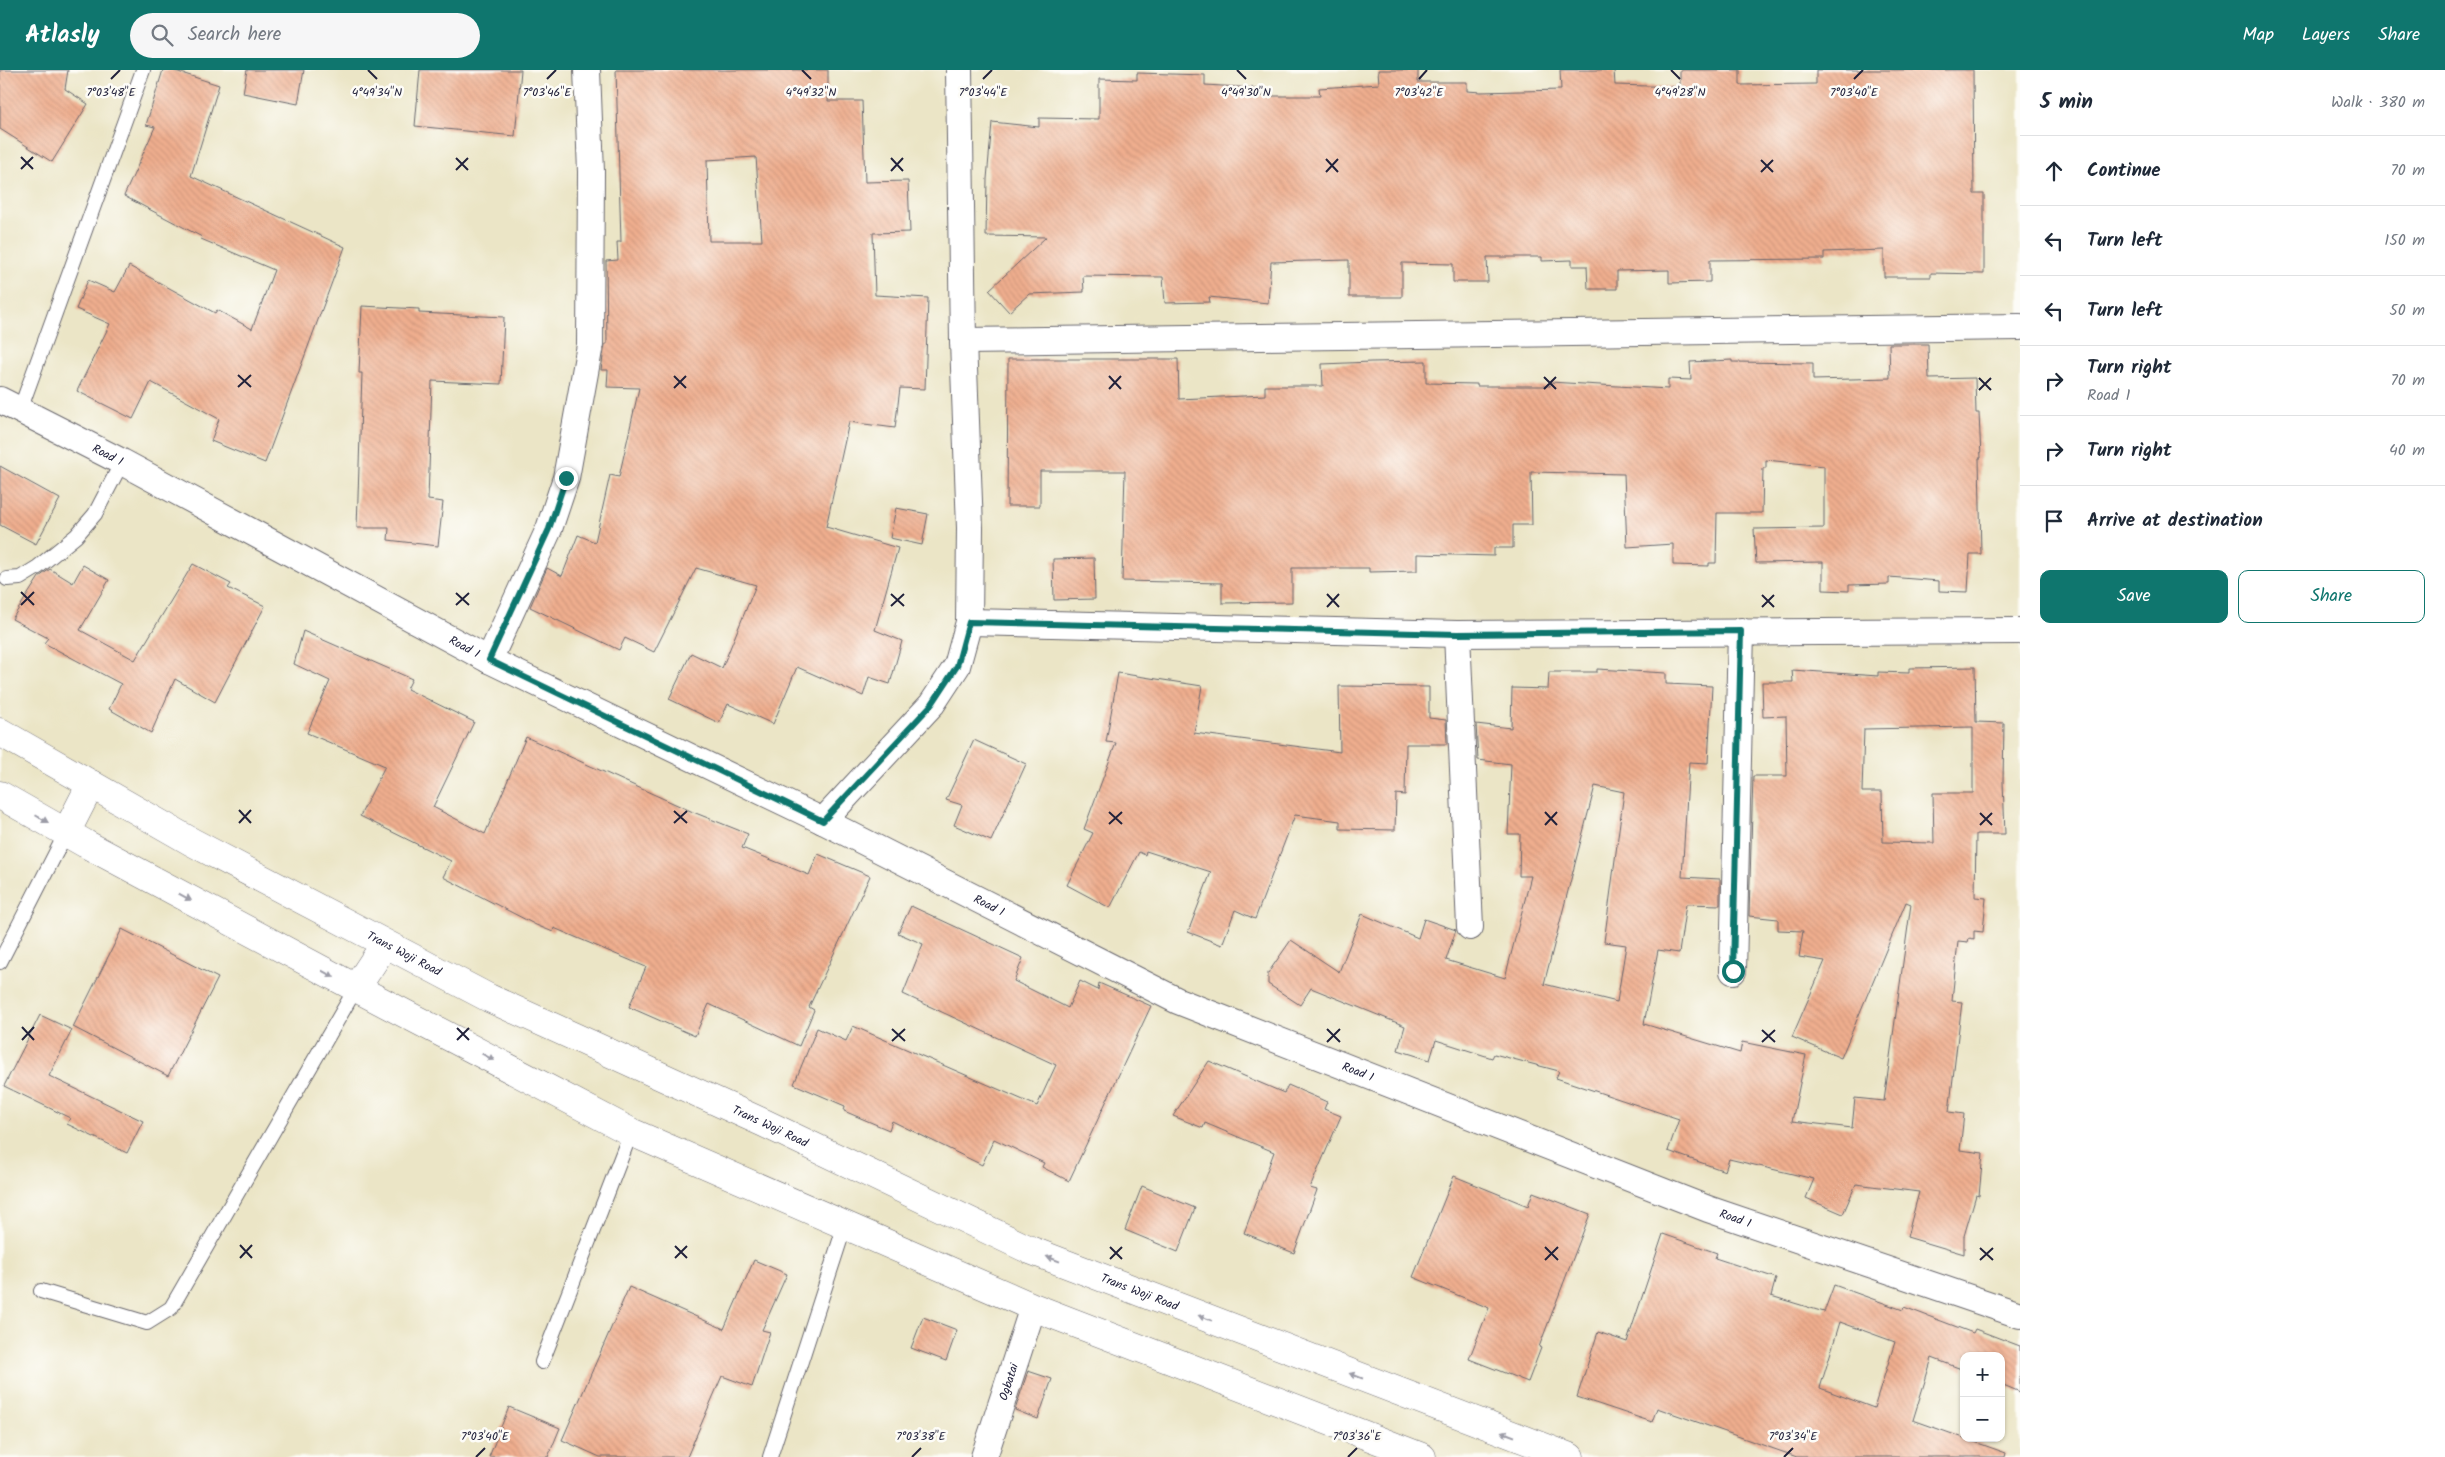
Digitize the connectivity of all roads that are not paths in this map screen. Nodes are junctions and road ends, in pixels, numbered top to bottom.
1 (143, 70) edge
2 (587, 70) edge
3 (959, 70) edge
4 (2020, 328) edge
5 (963, 341) junction
6 (10, 405) edge
7 (122, 462) junction
8 (7, 579) dead end
9 (969, 622) junction
10 (1741, 631) junction
11 (2020, 631) edge
12 (1457, 634) junction
13 (489, 660) junction
14 (0, 732) edge
15 (91, 784) junction
16 (0, 795) edge
17 (823, 821) junction
18 (66, 832) junction
19 (1470, 927) dead end
20 (386, 944) junction
21 (0, 962) edge
22 (1733, 971) dead end
23 (356, 988) junction
24 (631, 1132) junction
25 (845, 1225) junction
26 (41, 1291) dead end
27 (1033, 1307) junction
28 (2020, 1315) edge
29 (542, 1362) dead end
30 (770, 1457) edge
31 (984, 1457) edge
32 (1422, 1457) edge
33 (1570, 1457) edge

1 - 6 lane
2 - 13 street
3 - 5 street
4 - 5 street
5 - 9 street
6 - 7 street, Road 1
7 - 8 lane
7 - 13 street, Road 1
9 - 12 street
9 - 17 street
10 - 11 street
10 - 12 street
10 - 22 street
12 - 19 street
13 - 17 street, Road 1
14 - 15 main road, Trans Woji Road
15 - 18 main road
15 - 20 main road, Trans Woji Road
16 -> 18 main road
17 - 28 street, Road 1
18 - 21 lane
18 -> 23 main road
20 - 23 main road
33 -> 20 main road, Trans Woji Road
23 -> 24 main road
23 - 26 lane
24 - 25 main road
24 - 29 lane
25 - 27 main road
25 - 30 lane
27 - 31 street, Ogbatai
27 - 32 main road

